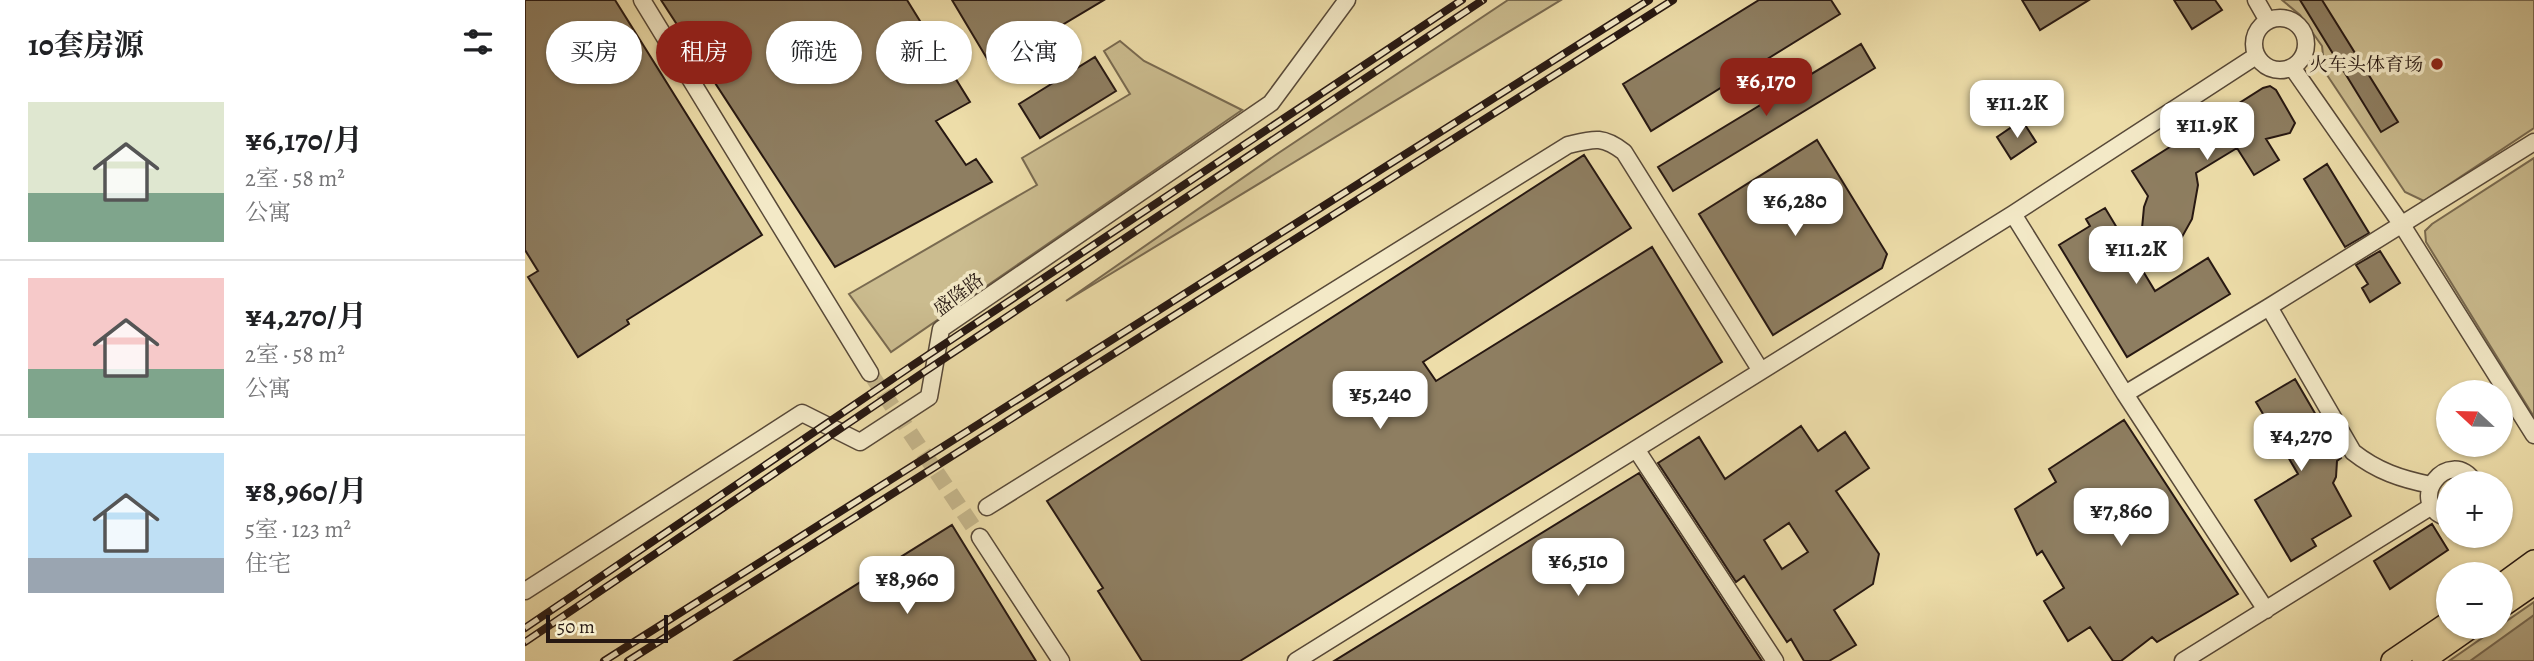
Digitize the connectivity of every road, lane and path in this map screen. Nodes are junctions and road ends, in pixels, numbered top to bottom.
1 (642, 0) edge
2 (1346, 0) edge
3 (2256, 0) edge
4 (2268, 21) junction
5 (2256, 56) junction
6 (2292, 67) junction
7 (2534, 142) edge
8 (2013, 214) junction
9 (2402, 225) junction
10 (2269, 307) junction
11 (1761, 371) junction
12 (870, 373) tunnel mouth
13 (2125, 394) junction
14 (2534, 435) edge
15 (1636, 449) junction
16 (2436, 478) edge
17 (2431, 485) junction
18 (2432, 506) junction
19 (986, 507) dead end
20 (2436, 511) edge
21 (980, 537) tunnel mouth
22 (2534, 561) edge
23 (2513, 576) edge
24 (2534, 584) edge
25 (525, 591) edge
26 (2513, 599) edge
27 (2266, 610) junction
28 (2436, 631) edge
29 (2454, 639) edge
30 (1061, 661) edge
31 (1296, 661) edge
32 (1775, 661) edge
33 (2183, 661) edge
34 (2392, 661) edge
35 (2423, 661) edge

1 - 12 street
2 - 25 street, 盛隆路
3 - 4 street
4 - 5 street
4 - 6 street
5 - 6 street
5 - 8 street
6 - 9 street
7 - 9 street
8 - 11 street
8 - 13 street
9 - 10 street
9 - 14 street
10 - 13 street
10 - 17 street
11 - 15 street
11 - 19 street
13 - 27 street
15 - 31 street
15 - 32 street
16 - 17 street
17 - 18 street
18 - 20 street
18 - 27 street
21 - 30 street
22 - 23 main road
24 - 26 main road
27 - 33 street
28 - 34 main road
29 - 35 main road

